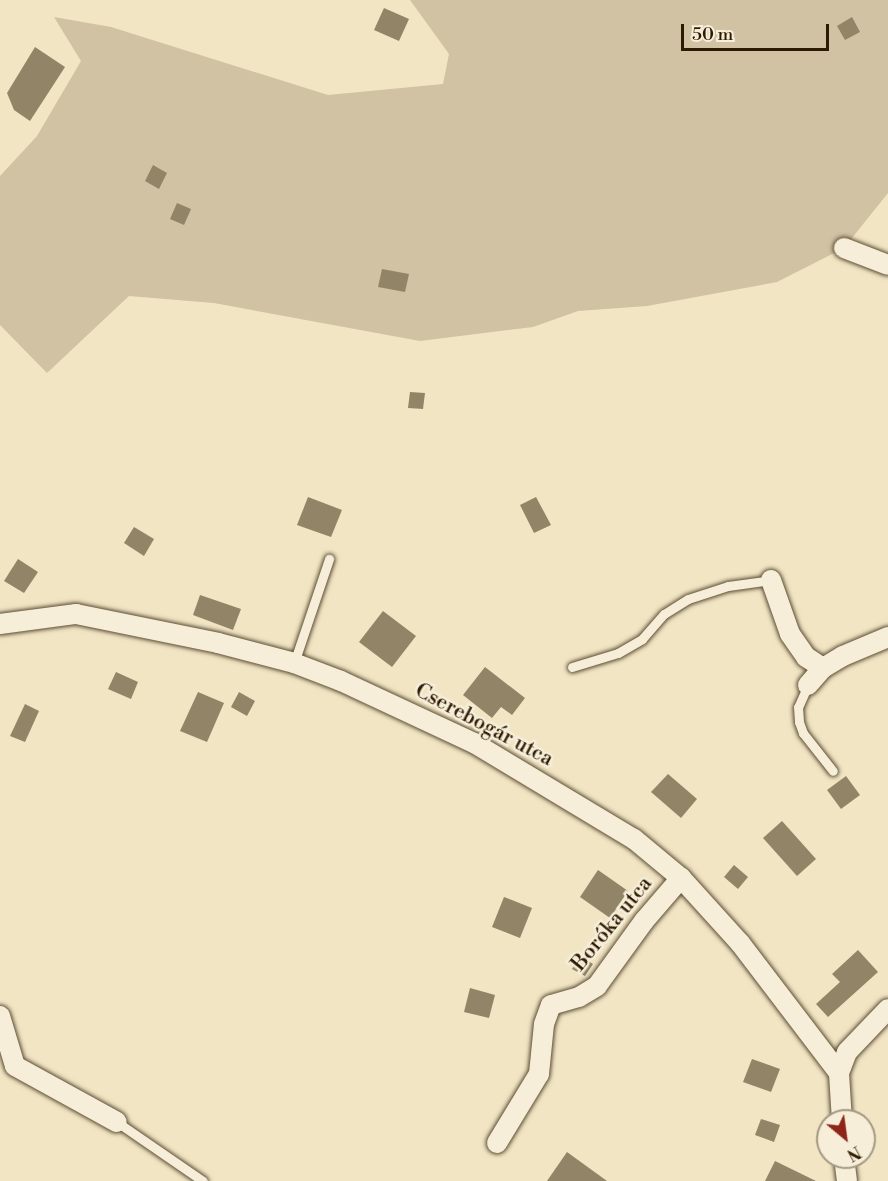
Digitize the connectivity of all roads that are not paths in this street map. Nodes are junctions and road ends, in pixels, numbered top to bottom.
1 (844, 248) dead end
2 (888, 265) edge
3 (329, 559) dead end
4 (771, 580) joint
5 (0, 624) edge
6 (888, 638) edge
7 (294, 663) junction
8 (572, 667) dead end
9 (823, 668) junction
10 (808, 686) joint
11 (833, 771) dead end
12 (681, 878) junction
13 (888, 1009) edge
14 (0, 1016) edge
15 (839, 1073) junction
16 (841, 1109) edge
17 (117, 1122) joint
18 (497, 1143) dead end
19 (202, 1181) edge

1 - 2 street
3 - 7 lane
4 - 8 lane
4 - 9 street
5 - 7 street, Cserebogár utca
6 - 9 street
7 - 12 street, Cserebogár utca
9 - 10 street
10 - 11 lane
12 - 15 street, Cserebogár utca
12 - 18 street, Boróka utca
13 - 15 street
14 - 17 street
15 - 16 street
17 - 19 lane

